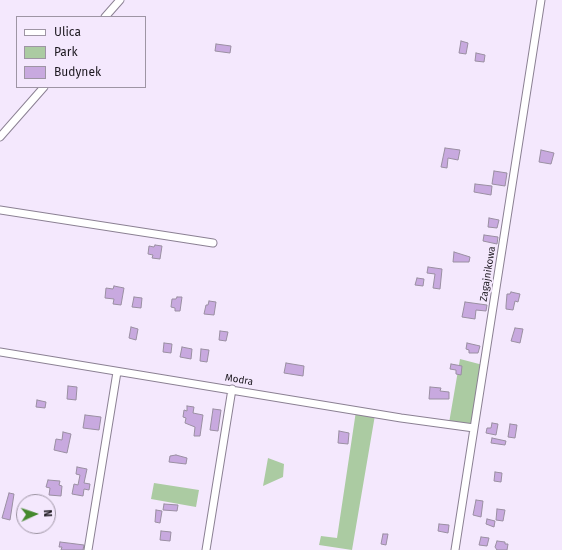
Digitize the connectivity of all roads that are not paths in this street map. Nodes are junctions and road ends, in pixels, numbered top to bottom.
1 (120, 0) edge
2 (541, 0) edge
3 (106, 16) edge
4 (43, 88) edge
5 (0, 137) edge
6 (0, 210) edge
7 (213, 243) dead end
8 (0, 352) edge
9 (117, 372) junction
10 (232, 390) junction
11 (474, 428) junction
12 (88, 550) edge
13 (206, 550) edge
14 (455, 550) edge

1 - 3 street
2 - 11 street, Zagajnikowa
4 - 5 street
6 - 7 street
8 - 9 street, Modra
9 - 10 street, Modra
9 - 12 street
10 - 11 street, Modra
10 - 13 street
11 - 14 street, Zagajnikowa

